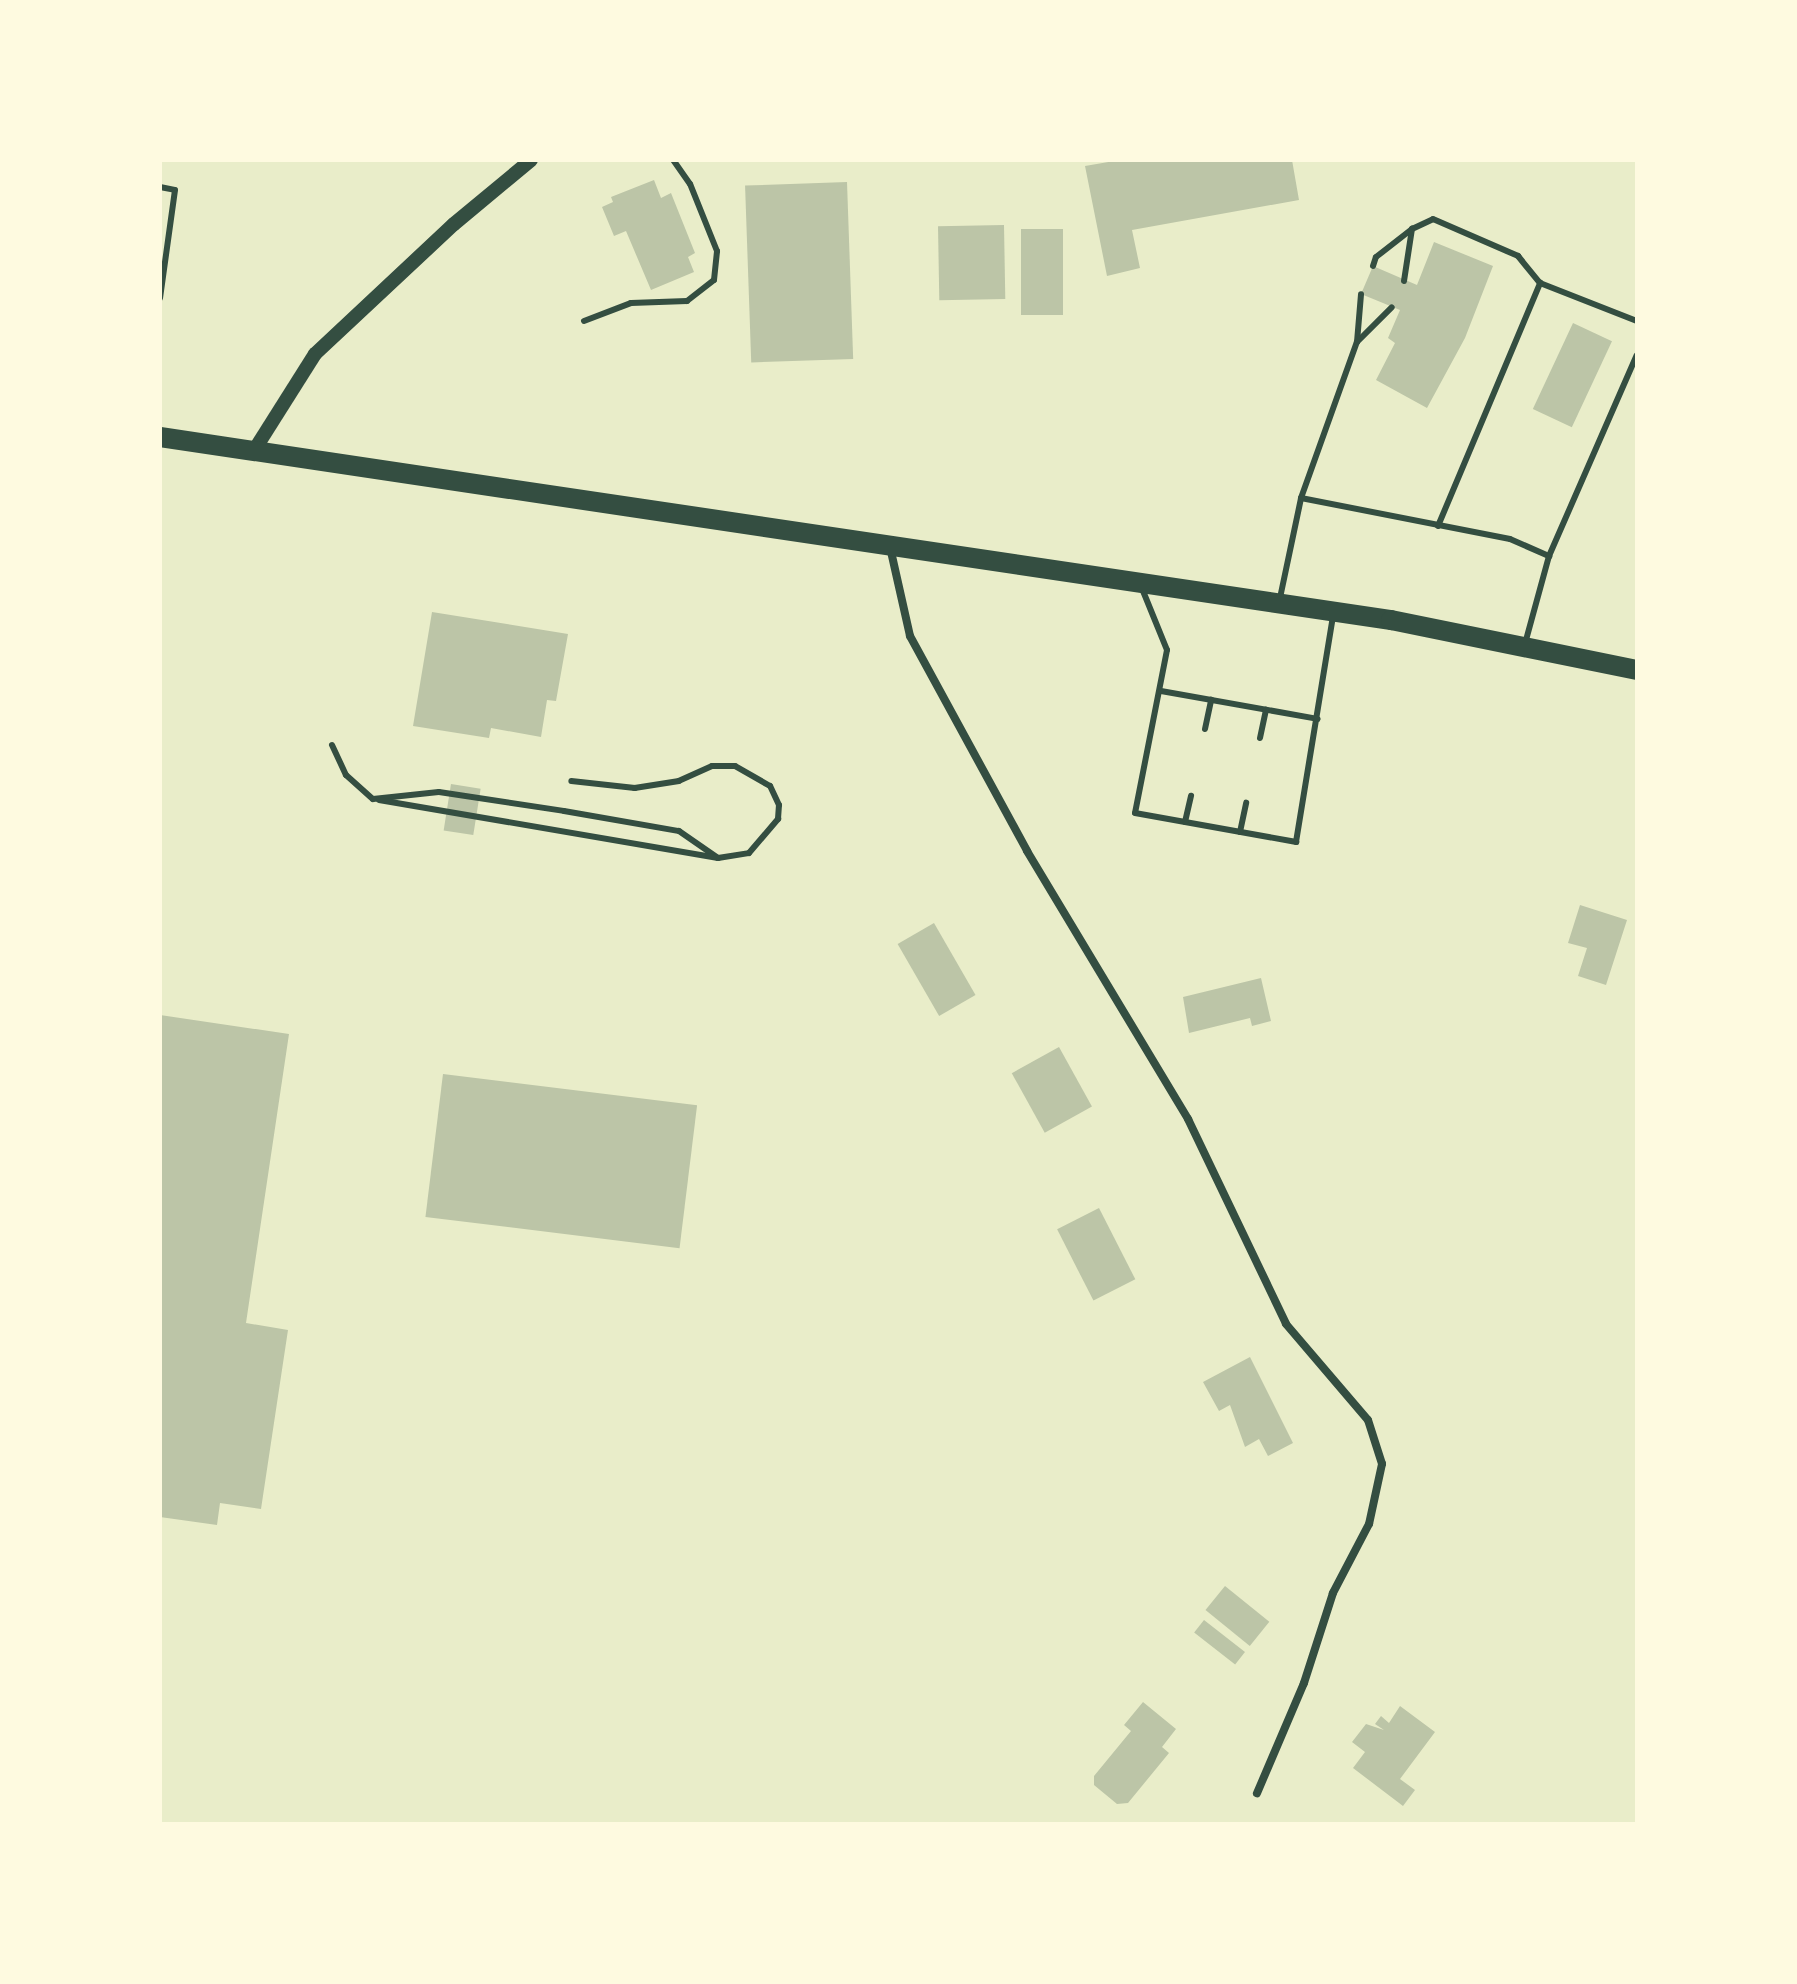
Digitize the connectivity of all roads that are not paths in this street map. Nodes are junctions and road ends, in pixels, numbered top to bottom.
1 (531, 160) edge
2 (673, 160) edge
3 (160, 187) edge
4 (1412, 229) junction
5 (1373, 266) dead end
6 (1404, 281) dead end
7 (1540, 283) junction
8 (1361, 294) dead end
9 (160, 298) edge
10 (1392, 307) dead end
11 (584, 321) dead end
12 (1637, 321) edge
13 (1357, 342) junction
14 (1637, 355) edge
15 (160, 437) edge
16 (255, 449) junction
17 (1301, 498) junction
18 (1438, 526) junction
19 (890, 546) junction
20 (1549, 556) junction
21 (1140, 583) junction
22 (1278, 603) junction
23 (1333, 612) junction
24 (1524, 647) junction
25 (1637, 670) edge
26 (1161, 691) junction
27 (1211, 700) junction
28 (1266, 710) junction
29 (1318, 719) junction
30 (1205, 729) dead end
31 (1260, 738) dead end
32 (332, 745) dead end
33 (571, 781) dead end
34 (1191, 796) dead end
35 (373, 799) junction
36 (1246, 803) dead end
37 (1185, 822) junction
38 (1240, 832) junction
39 (718, 858) junction
40 (1257, 1793) dead end

1 - 16 street
2 - 11 lane
3 - 9 lane
4 - 5 lane
4 - 6 lane
4 - 7 lane
7 - 12 lane
7 - 18 lane
8 - 13 lane
10 - 13 lane
13 - 17 lane
14 - 20 lane
15 - 16 main road
16 - 19 main road
17 - 18 lane
17 - 22 lane
18 - 20 lane
19 - 21 main road
19 - 40 street
20 - 24 lane
21 - 22 main road
21 - 26 lane
22 - 23 main road
23 - 24 main road
23 - 29 lane
24 - 25 main road
26 - 27 lane
26 - 37 lane
27 - 28 lane
27 - 30 lane
28 - 29 lane
28 - 31 lane
29 - 38 lane
32 - 35 lane
33 - 39 lane
34 - 37 lane
35 - 39 lane
35 - 39 lane
36 - 38 lane
37 - 38 lane

